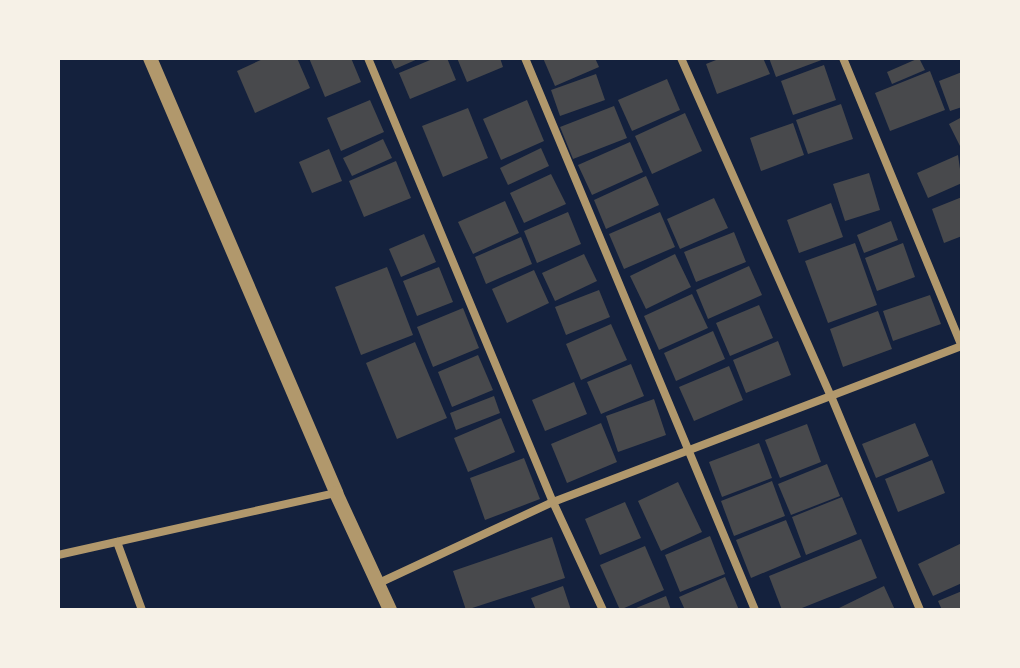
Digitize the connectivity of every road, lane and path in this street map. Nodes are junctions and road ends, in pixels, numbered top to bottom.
1 (150, 58) edge
2 (368, 58) edge
3 (525, 58) edge
4 (681, 58) edge
5 (843, 58) edge
6 (962, 346) edge
7 (831, 396) junction
8 (690, 449) junction
9 (336, 493) junction
10 (553, 502) junction
11 (117, 542) junction
12 (58, 555) edge
13 (379, 583) junction
14 (142, 610) edge
15 (390, 610) edge
16 (603, 610) edge
17 (755, 610) edge
18 (920, 610) edge

1 - 9 street
2 - 10 street
3 - 8 street
4 - 7 street
5 - 6 street
6 - 7 street
7 - 8 street
7 - 18 street
8 - 10 street
8 - 17 street
9 - 11 street
9 - 13 street
10 - 13 street
10 - 16 street
11 - 12 street
11 - 14 street
13 - 15 street

